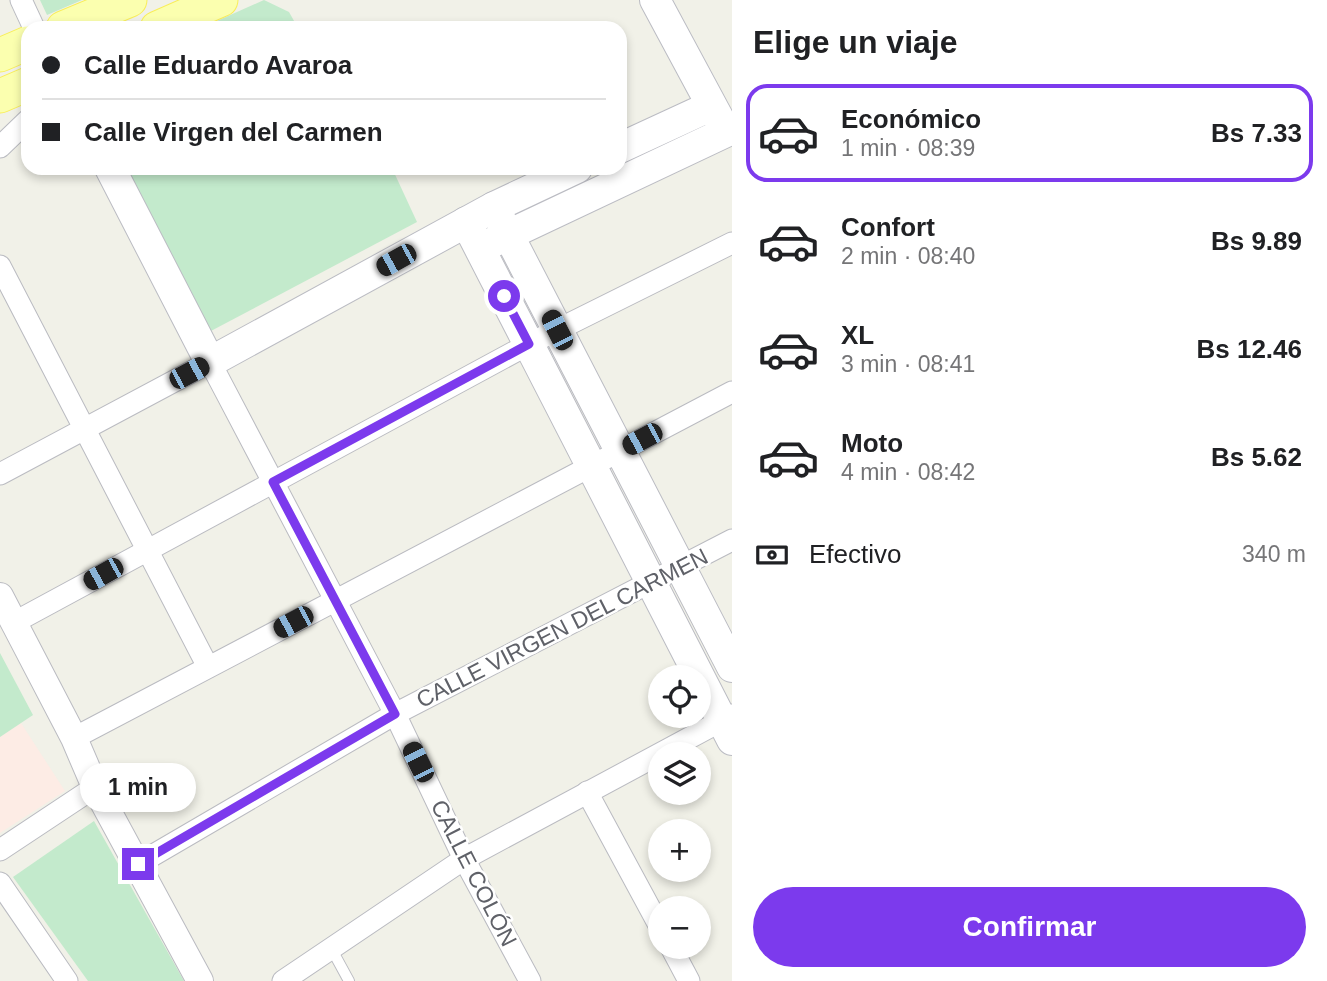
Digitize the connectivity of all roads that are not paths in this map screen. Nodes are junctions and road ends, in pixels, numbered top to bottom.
1 (21, 0) edge
2 (130, 0) edge
3 (221, 0) edge
4 (654, 0) edge
5 (31, 21) edge
6 (80, 21) edge
7 (173, 21) edge
8 (21, 46) edge
9 (0, 55) edge
10 (21, 87) edge
11 (0, 96) edge
12 (724, 122) edge
13 (21, 127) edge
14 (627, 146) edge
15 (0, 147) edge
16 (627, 173) edge
17 (114, 175) edge
18 (562, 175) edge
19 (623, 175) edge
20 (494, 206) junction
21 (466, 222) junction
22 (509, 235) junction
23 (732, 243) edge
24 (480, 249) junction
25 (0, 266) edge
26 (557, 330) junction
27 (529, 344) junction
28 (210, 362) junction
29 (732, 391) edge
30 (85, 429) junction
31 (620, 450) junction
32 (591, 466) junction
33 (0, 474) edge
34 (273, 482) junction
35 (732, 540) edge
36 (148, 550) junction
37 (680, 567) junction
38 (651, 583) junction
39 (0, 596) edge
40 (335, 600) junction
41 (15, 622) junction
42 (208, 667) junction
43 (732, 667) edge
44 (395, 714) junction
45 (729, 725) edge
46 (74, 738) junction
47 (95, 787) junction
48 (587, 792) junction
49 (0, 850) edge
50 (464, 859) junction
51 (138, 864) junction
52 (0, 883) edge
53 (648, 904) edge
54 (331, 948) junction
55 (677, 959) edge
56 (67, 981) edge
57 (200, 981) edge
58 (284, 981) edge
59 (349, 981) edge
60 (530, 981) edge
61 (689, 981) edge

1 - 5 street
2 - 6 main road
3 - 7 main road
4 - 12 main road
8 - 9 main road
10 - 11 main road
12 - 14 main road
12 - 16 main road
13 - 15 street
17 - 28 main road, CALLE COLÓN
18 - 20 main road
19 - 22 main road
20 - 21 main road
20 - 22 main road
21 - 24 main road
21 - 28 main road
22 - 24 main road
22 - 26 main road
23 - 26 street
24 - 27 main road
25 - 30 street
26 - 27 street
26 - 31 main road
27 - 32 main road
27 - 34 street
28 - 30 street
28 - 34 street, CALLE COLÓN
29 - 31 street
30 - 33 street
30 - 36 street
31 - 32 street
31 - 37 main road
32 - 38 main road
32 - 40 street
34 - 36 street
34 - 40 street, CALLE COLÓN
35 - 37 street, CALLE VIRGEN DEL CARMEN
36 - 41 street
36 - 42 street
37 - 38 street, CALLE VIRGEN DEL CARMEN
37 - 43 main road
38 - 44 street, CALLE VIRGEN DEL CARMEN
38 - 45 main road
39 - 41 street
40 - 42 street
40 - 44 street, CALLE COLÓN
41 - 46 street
42 - 46 street
44 - 50 street, CALLE COLÓN
44 - 51 street, CALLE VIRGEN DEL CARMEN
45 - 48 street
46 - 47 street
47 - 49 street
47 - 51 street
48 - 50 street
48 - 53 street
50 - 54 street
50 - 60 street, CALLE COLÓN
51 - 57 street
52 - 56 street
54 - 58 street
54 - 59 lane
55 - 61 street

